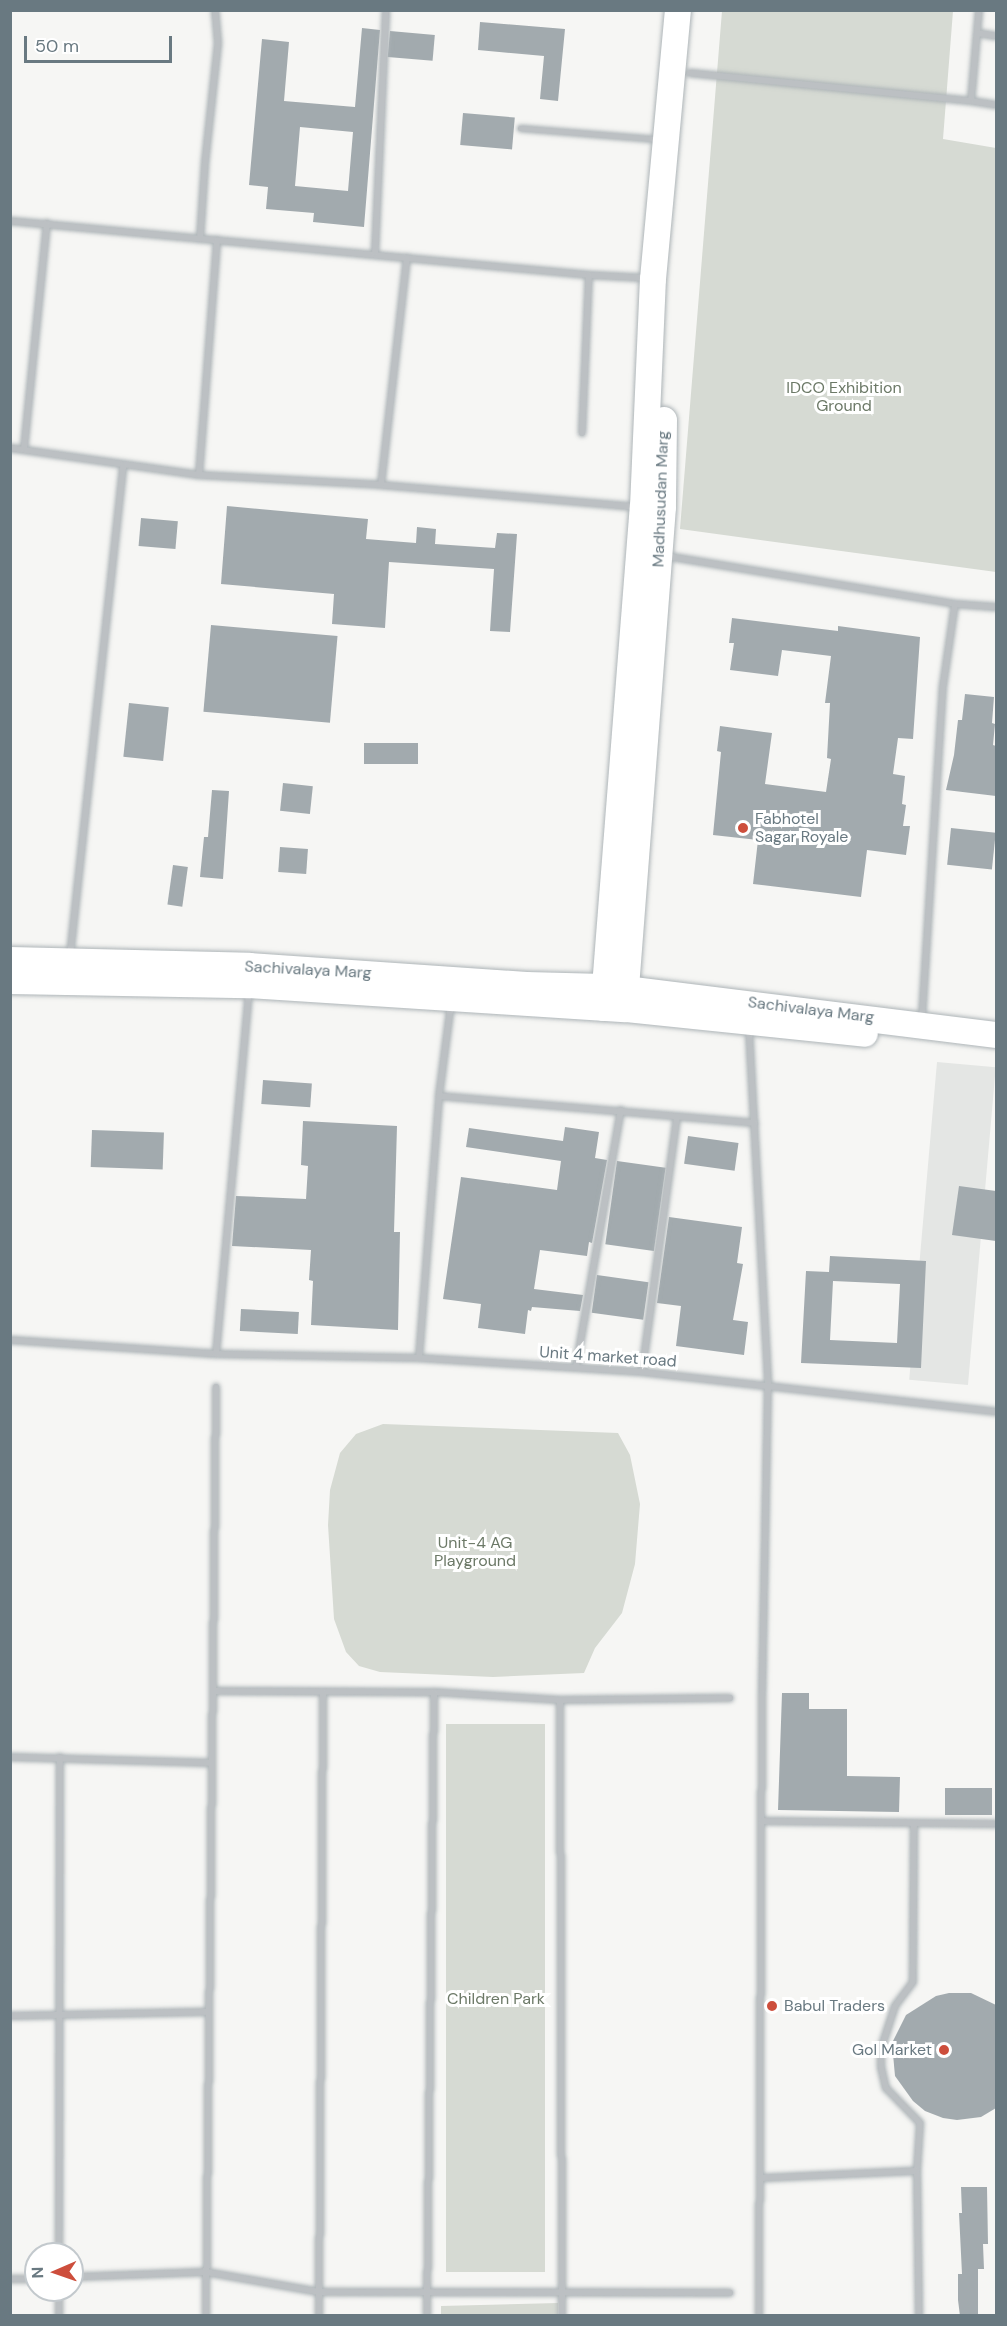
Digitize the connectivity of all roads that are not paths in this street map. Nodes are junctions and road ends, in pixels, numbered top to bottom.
1 (215, 10) edge
2 (386, 10) edge
3 (678, 10) edge
4 (695, 10) edge
5 (979, 10) edge
6 (977, 33) junction
7 (996, 36) edge
8 (690, 73) junction
9 (971, 101) junction
10 (996, 105) edge
11 (519, 128) dead end
12 (668, 140) junction
13 (10, 221) edge
14 (47, 223) junction
15 (200, 239) junction
16 (217, 240) junction
17 (375, 253) junction
18 (407, 257) junction
19 (589, 275) junction
20 (653, 279) junction
21 (582, 433) dead end
22 (10, 448) edge
23 (24, 449) junction
24 (123, 465) junction
25 (199, 475) junction
26 (381, 485) junction
27 (653, 507) junction
28 (659, 555) junction
29 (955, 604) junction
30 (996, 607) edge
31 (10, 960) edge
32 (69, 962) junction
33 (249, 976) junction
34 (10, 981) edge
35 (452, 989) junction
36 (615, 998) junction
37 (748, 1022) junction
38 (921, 1028) junction
39 (996, 1035) edge
40 (996, 1049) edge
41 (439, 1096) junction
42 (621, 1110) junction
43 (677, 1117) junction
44 (755, 1123) junction
45 (10, 1340) edge
46 (216, 1354) junction
47 (420, 1358) junction
48 (576, 1367) junction
49 (642, 1372) junction
50 (768, 1384) junction
51 (216, 1387) dead end
52 (996, 1412) edge
53 (214, 1691) junction
54 (322, 1692) junction
55 (434, 1692) junction
56 (730, 1698) dead end
57 (560, 1700) junction
58 (10, 1757) edge
59 (60, 1757) junction
60 (212, 1763) junction
61 (761, 1821) junction
62 (914, 1823) junction
63 (996, 1824) edge
64 (209, 2012) junction
65 (57, 2015) junction
66 (10, 2016) edge
67 (917, 2171) junction
68 (760, 2178) junction
69 (58, 2242) edge
70 (206, 2272) junction
71 (84, 2277) edge
72 (319, 2292) junction
73 (562, 2293) junction
74 (730, 2293) dead end
75 (427, 2294) junction
76 (206, 2316) edge
77 (319, 2316) edge
78 (427, 2316) edge
79 (562, 2316) edge
80 (759, 2316) edge
81 (919, 2316) edge

1 - 15 street
2 - 17 street
3 - 12 main road, Madhusudan Marg
4 - 8 main road, Madhusudan Marg
5 - 6 street
6 - 7 street
6 - 9 street
8 - 9 street
8 - 27 main road, Madhusudan Marg
9 - 10 street
11 - 12 lane
12 - 20 main road, Madhusudan Marg
13 - 14 street
14 - 15 street
14 - 23 street
15 - 16 street
16 - 17 street
16 - 25 street
17 - 18 street
18 - 19 street
18 - 26 street
19 - 20 street
19 - 21 street
20 - 27 main road, Madhusudan Marg
22 - 23 street
23 - 24 street
24 - 25 street
24 - 32 street
25 - 26 street
26 - 27 street
27 - 28 main road, Madhusudan Marg
27 - 36 main road, Madhusudan Marg
28 - 29 street
28 - 36 main road, Madhusudan Marg
29 - 30 street
29 - 38 street
31 - 32 main road, Sachivalaya Marg
32 - 33 main road, Sachivalaya Marg
33 - 34 main road, Sachivalaya Marg
33 - 35 main road, Sachivalaya Marg
33 - 46 street
35 - 36 main road, Sachivalaya Marg
35 - 41 street
36 - 37 main road, Sachivalaya Marg
36 - 38 main road, Sachivalaya Marg
37 - 40 main road, Sachivalaya Marg
37 - 44 street
38 - 39 main road, Sachivalaya Marg
41 - 42 street
41 - 47 street
42 - 43 street
42 - 48 street
43 - 44 street
43 - 49 street
44 - 50 street
45 - 46 street, Unit 4 market road
46 - 47 street, Unit 4 market road
47 - 48 street, Unit 4 market road
48 - 49 street, Unit 4 market road
49 - 50 street, Unit 4 market road
50 - 52 street, Unit 4 market road
50 - 61 street
51 - 53 street
53 - 54 street
53 - 60 street
54 - 55 street
54 - 72 street
55 - 57 street
55 - 75 street
56 - 57 street
57 - 73 street
58 - 59 street
59 - 60 street
59 - 65 street
60 - 64 street
61 - 62 street
61 - 68 street
62 - 63 street
62 - 67 street
64 - 65 street
64 - 70 street
65 - 66 street
65 - 69 street
67 - 68 street
67 - 81 street
68 - 80 street
70 - 71 street
70 - 72 street
70 - 76 street
72 - 75 street
72 - 77 street
73 - 74 street
73 - 75 street
73 - 79 street
75 - 78 street

